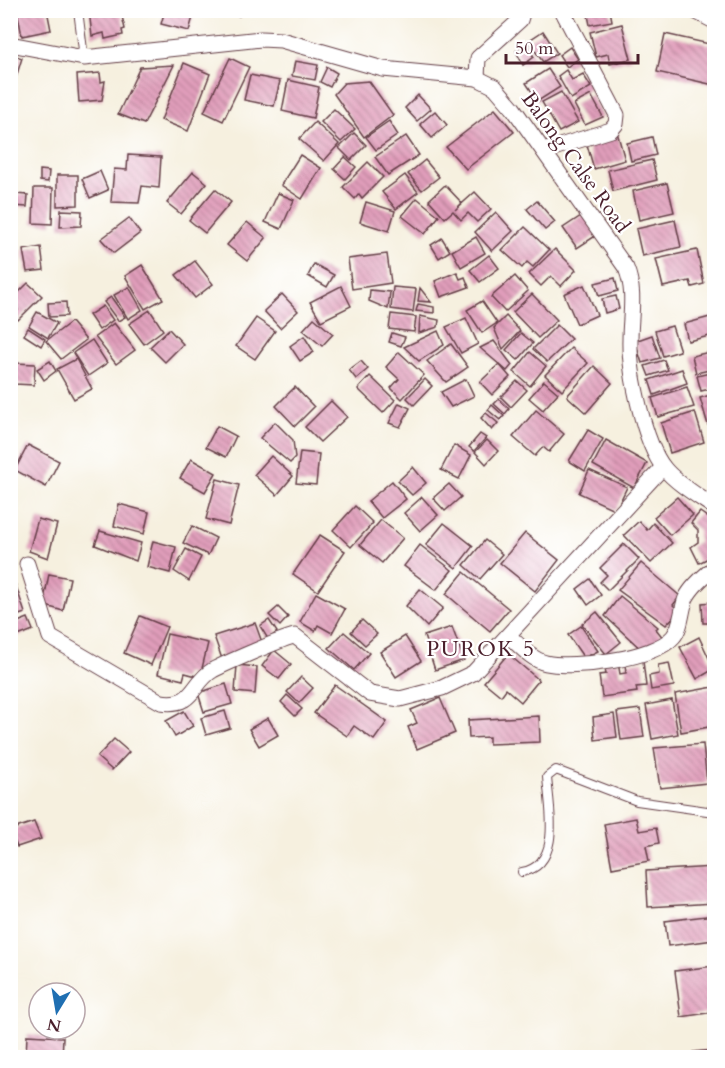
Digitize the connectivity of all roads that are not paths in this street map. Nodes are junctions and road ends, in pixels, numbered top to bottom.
1 (78, 10) edge
2 (523, 10) edge
3 (562, 10) edge
4 (693, 10) edge
5 (714, 21) edge
6 (10, 44) edge
7 (84, 58) junction
8 (477, 78) junction
9 (544, 151) junction
10 (663, 467) junction
11 (714, 507) edge
12 (27, 564) dead end
13 (714, 568) edge
14 (508, 636) junction
15 (714, 812) edge
16 (522, 872) dead end

1 - 7 lane
2 - 8 street
3 - 9 street
4 - 5 street
6 - 7 street, Balong Calse Road
7 - 8 street, Balong Calse Road
8 - 9 street, Balong Calse Road
9 - 10 street, Balong Calse Road
10 - 11 street, Balong Calse Road
10 - 14 street
12 - 14 street
13 - 14 street
15 - 16 lane

